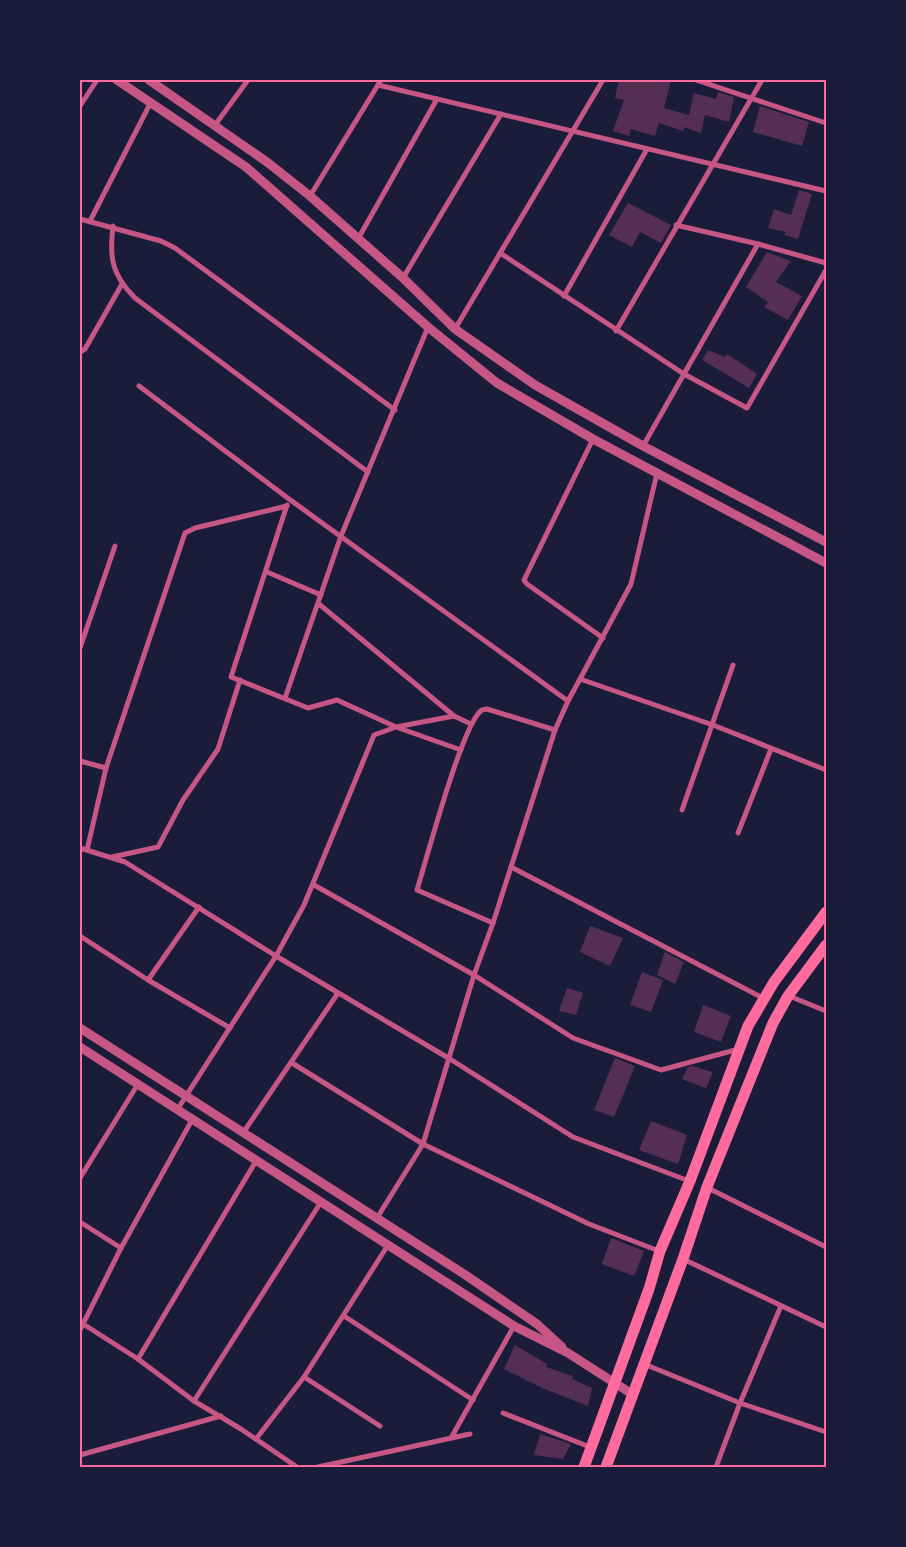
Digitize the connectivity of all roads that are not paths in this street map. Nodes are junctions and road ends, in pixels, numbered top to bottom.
1 (96, 80) edge
2 (118, 80) edge
3 (149, 80) edge
4 (248, 80) edge
5 (603, 80) edge
6 (696, 80) edge
7 (762, 80) edge
8 (380, 82) edge
9 (437, 98) junction
10 (753, 100) junction
11 (151, 102) junction
12 (80, 106) edge
13 (501, 114) junction
14 (826, 123) edge
15 (215, 125) junction
16 (574, 131) junction
17 (647, 149) junction
18 (715, 164) junction
19 (826, 191) edge
20 (310, 196) junction
21 (80, 219) edge
22 (90, 221) junction
23 (113, 226) junction
24 (676, 226) junction
25 (358, 239) junction
26 (758, 244) junction
27 (500, 253) junction
28 (826, 263) edge
29 (826, 270) edge
30 (403, 278) junction
31 (122, 284) junction
32 (564, 296) junction
33 (428, 327) junction
34 (455, 329) junction
35 (616, 331) junction
36 (80, 352) edge
37 (684, 374) junction
38 (139, 386) dead end
39 (395, 410) junction
40 (593, 439) junction
41 (643, 446) junction
42 (368, 472) junction
43 (657, 472) junction
44 (289, 499) junction
45 (287, 506) junction
46 (341, 536) junction
47 (826, 542) edge
48 (115, 546) dead end
49 (826, 563) edge
50 (267, 572) junction
51 (321, 596) junction
52 (319, 604) junction
53 (603, 638) junction
54 (80, 648) edge
55 (733, 665) dead end
56 (580, 679) junction
57 (240, 680) junction
58 (285, 698) junction
59 (568, 701) junction
60 (454, 716) junction
61 (471, 724) junction
62 (714, 726) junction
63 (396, 727) junction
64 (555, 730) junction
65 (771, 749) junction
66 (461, 750) junction
67 (80, 761) edge
68 (106, 768) junction
69 (826, 770) edge
70 (682, 810) dead end
71 (738, 833) dead end
72 (80, 848) edge
73 (87, 850) junction
74 (110, 857) junction
75 (511, 867) junction
76 (314, 885) junction
77 (200, 907) junction
78 (826, 912) edge
79 (493, 924) junction
80 (80, 936) edge
81 (826, 945) edge
82 (276, 956) junction
83 (474, 976) junction
84 (148, 980) junction
85 (338, 993) junction
86 (788, 996) junction
87 (763, 998) junction
88 (826, 1010) edge
89 (80, 1028) edge
90 (230, 1028) junction
91 (80, 1047) edge
92 (740, 1049) junction
93 (450, 1059) junction
94 (292, 1062) junction
95 (138, 1084) junction
96 (186, 1095) junction
97 (176, 1110) junction
98 (192, 1120) junction
99 (243, 1133) junction
100 (423, 1144) junction
101 (256, 1160) junction
102 (80, 1178) edge
103 (690, 1181) junction
104 (707, 1187) junction
105 (322, 1202) junction
106 (377, 1218) junction
107 (80, 1222) edge
108 (388, 1245) junction
109 (826, 1246) edge
110 (121, 1248) junction
111 (660, 1251) junction
112 (683, 1259) junction
113 (781, 1306) junction
114 (344, 1316) junction
115 (82, 1323) edge
116 (514, 1326) junction
117 (826, 1327) edge
118 (80, 1330) edge
119 (568, 1353) junction
120 (138, 1359) junction
121 (644, 1364) junction
122 (304, 1377) junction
123 (614, 1384) junction
124 (632, 1394) junction
125 (473, 1400) junction
126 (194, 1401) junction
127 (740, 1403) junction
128 (503, 1413) dead end
129 (221, 1416) junction
130 (380, 1426) dead end
131 (826, 1432) edge
132 (470, 1434) dead end
133 (451, 1438) junction
134 (256, 1439) junction
135 (591, 1447) junction
136 (80, 1455) edge
137 (297, 1467) edge
138 (318, 1467) edge
139 (584, 1467) edge
140 (606, 1467) edge
141 (716, 1467) edge

1 - 12 street
2 - 11 street
3 - 15 street
4 - 15 street
5 - 16 street
6 - 10 street
7 - 10 street
8 - 9 street
8 - 20 street
9 - 13 street
9 - 25 street
10 - 14 street
10 - 18 street
11 - 22 street
11 - 33 street
13 - 16 street
13 - 30 street
15 - 20 street
16 - 17 street
16 - 27 street
17 - 18 street
17 - 32 street
18 - 19 street
18 - 24 street
20 - 25 street
21 - 22 street
22 - 23 street
23 - 31 street
23 - 39 street
24 - 26 street
24 - 35 street
25 - 30 street
26 - 28 street
26 - 37 street
27 - 32 street
27 - 34 street
29 - 37 street
30 - 34 street
31 - 36 street
31 - 42 street
32 - 35 street
33 - 39 street
33 - 40 street
34 - 41 street
35 - 37 street
37 - 41 street
38 - 44 street
39 - 42 street
40 - 43 street
40 - 53 street
41 - 47 street
42 - 46 street
43 - 49 street
43 - 53 street
44 - 45 street
44 - 46 street
45 - 50 street
45 - 68 street
46 - 51 street
46 - 59 street
48 - 54 street
50 - 51 street
50 - 57 street
51 - 52 street
52 - 58 street
52 - 60 street
53 - 56 street
55 - 62 street
56 - 59 street
56 - 62 street
57 - 58 street
57 - 74 street
58 - 63 street
59 - 64 street
60 - 61 street
60 - 63 street
61 - 64 street
61 - 66 street
62 - 65 street
62 - 70 street
63 - 66 street
63 - 76 street
64 - 75 street
65 - 69 street
65 - 71 street
66 - 79 street
67 - 68 street
68 - 73 street
72 - 73 street
73 - 74 street
74 - 77 street
75 - 79 street
75 - 87 street
76 - 82 street
76 - 83 street
77 - 82 street
77 - 84 street
78 - 87 main road
79 - 83 street
80 - 84 street
81 - 86 main road
82 - 85 street
82 - 90 street
83 - 92 street
83 - 93 street
84 - 90 street
85 - 93 street
85 - 94 street
86 - 88 street
86 - 104 main road
87 - 92 main road
89 - 96 street
90 - 96 street
91 - 95 street
92 - 103 main road
93 - 100 street
93 - 103 street
94 - 99 street
94 - 100 street
95 - 97 street
95 - 102 street
96 - 97 street
96 - 99 street
97 - 98 street
98 - 101 street
98 - 110 street
99 - 106 street
100 - 106 street
100 - 111 street
101 - 105 street
101 - 120 street
103 - 111 main road
104 - 109 street
104 - 112 main road
105 - 108 street
105 - 126 street
106 - 119 street
107 - 110 street
108 - 114 street
108 - 116 street
110 - 115 street
111 - 123 main road
112 - 113 street
112 - 121 main road
113 - 117 street
113 - 127 street
114 - 122 street
114 - 125 street
115 - 118 street
115 - 120 street
116 - 119 street
116 - 125 street
119 - 123 street
120 - 126 street
121 - 124 main road
121 - 127 street
122 - 130 street
122 - 134 street
123 - 124 street
123 - 135 main road
124 - 140 main road
125 - 133 street
126 - 129 street
127 - 131 street
127 - 141 street
128 - 135 street
129 - 134 street
129 - 136 street
132 - 133 street
133 - 138 street
134 - 137 street
135 - 139 main road

